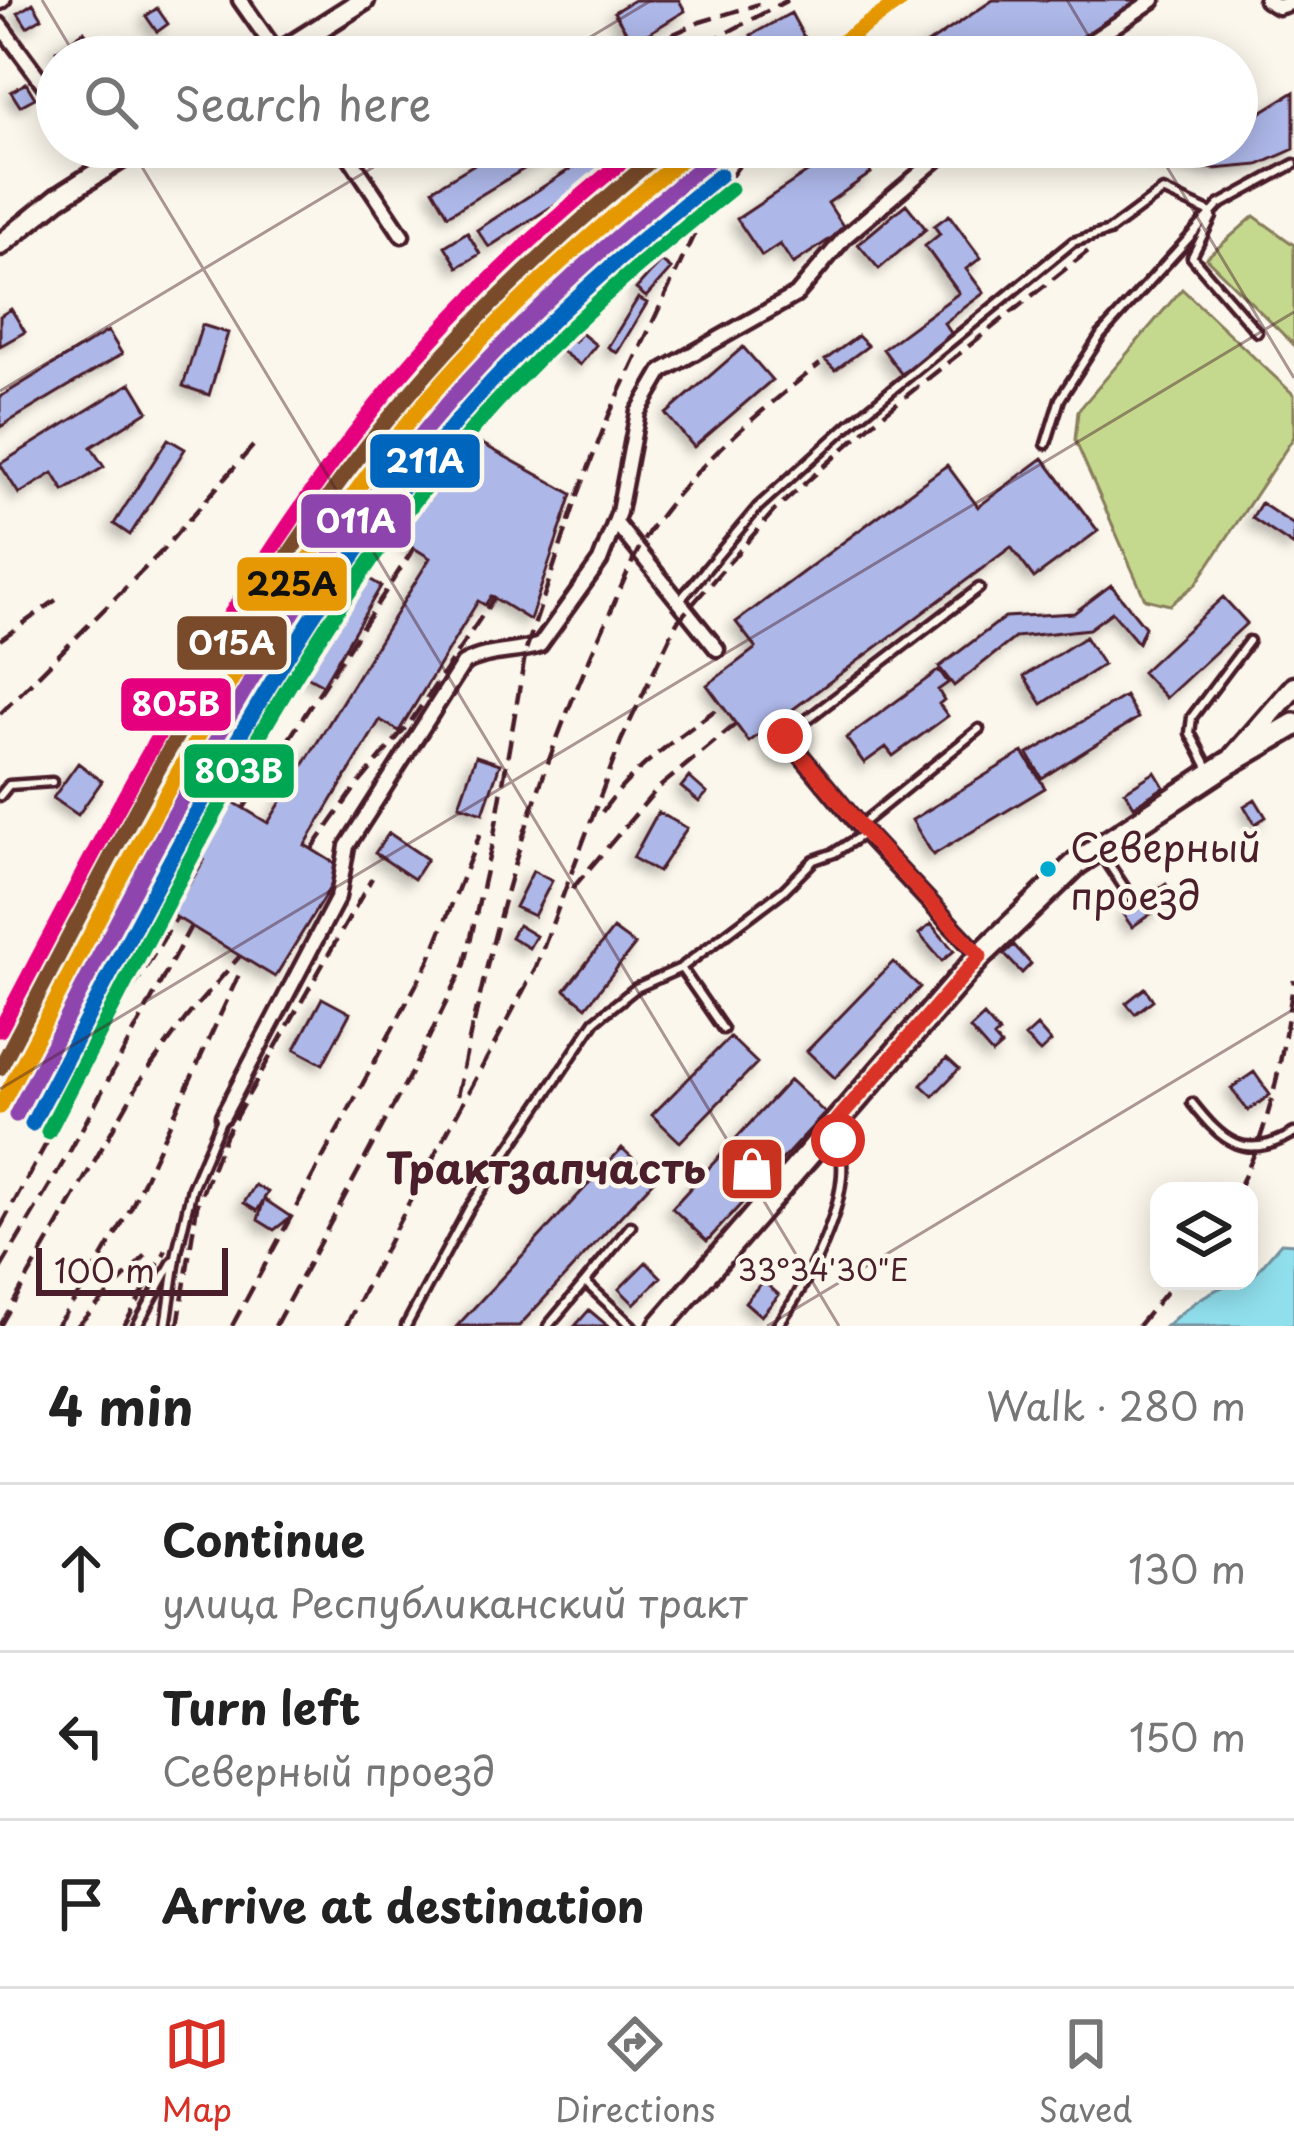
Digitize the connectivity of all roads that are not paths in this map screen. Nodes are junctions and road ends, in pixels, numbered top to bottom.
1 (239, 0) edge
2 (364, 0) edge
3 (1153, 0) edge
4 (1266, 0) edge
5 (1294, 2) edge
6 (0, 25) edge
7 (264, 36) edge
8 (309, 36) edge
9 (1099, 36) edge
10 (36, 74) edge
11 (1294, 164) edge
12 (357, 168) edge
13 (926, 168) edge
14 (106, 169) edge
15 (1218, 206) junction
16 (1211, 213) junction
17 (402, 235) dead end
18 (0, 245) edge
19 (1257, 332) dead end
20 (1046, 444) dead end
21 (615, 522) junction
22 (979, 588) dead end
23 (679, 602) junction
24 (1249, 641) dead end
25 (717, 650) dead end
26 (1294, 687) edge
27 (1294, 725) edge
28 (979, 729) dead end
29 (785, 736) joint
30 (1220, 769) junction
31 (52, 782) dead end
32 (0, 796) edge
33 (862, 830) junction
34 (1098, 848) junction
35 (1134, 902) dead end
36 (980, 956) junction
37 (681, 968) junction
38 (723, 1029) dead end
39 (1192, 1103) dead end
40 (223, 1116) joint
41 (830, 1129) junction
42 (1294, 1133) edge
43 (632, 1226) dead end
44 (177, 1252) junction
45 (585, 1282) junction
46 (137, 1326) edge
47 (166, 1326) edge
48 (406, 1326) edge
49 (548, 1326) edge
50 (632, 1326) edge
51 (660, 1326) edge
52 (777, 1326) edge

1 - 7 street
2 - 8 street
3 - 9 street
4 - 5 street
6 - 10 street
11 - 15 lane
12 - 17 street
13 - 21 street
14 - 18 street
15 - 16 lane
15 - 19 lane
16 - 20 lane
16 - 23 lane
21 - 23 street
21 - 40 street
22 - 29 lane
23 - 25 street
24 - 30 lane
26 - 30 street
27 - 30 main road
28 - 33 lane
29 - 33 street
30 - 34 main road
31 - 32 lane
33 - 36 street
33 - 37 lane
34 - 35 lane
34 - 36 main road
36 - 41 main road
37 - 38 lane
37 - 48 lane
39 - 42 lane
40 - 44 lane
41 - 51 main road
41 - 52 lane
43 - 45 lane
44 - 46 lane
44 - 47 lane
45 - 49 lane
45 - 50 lane

